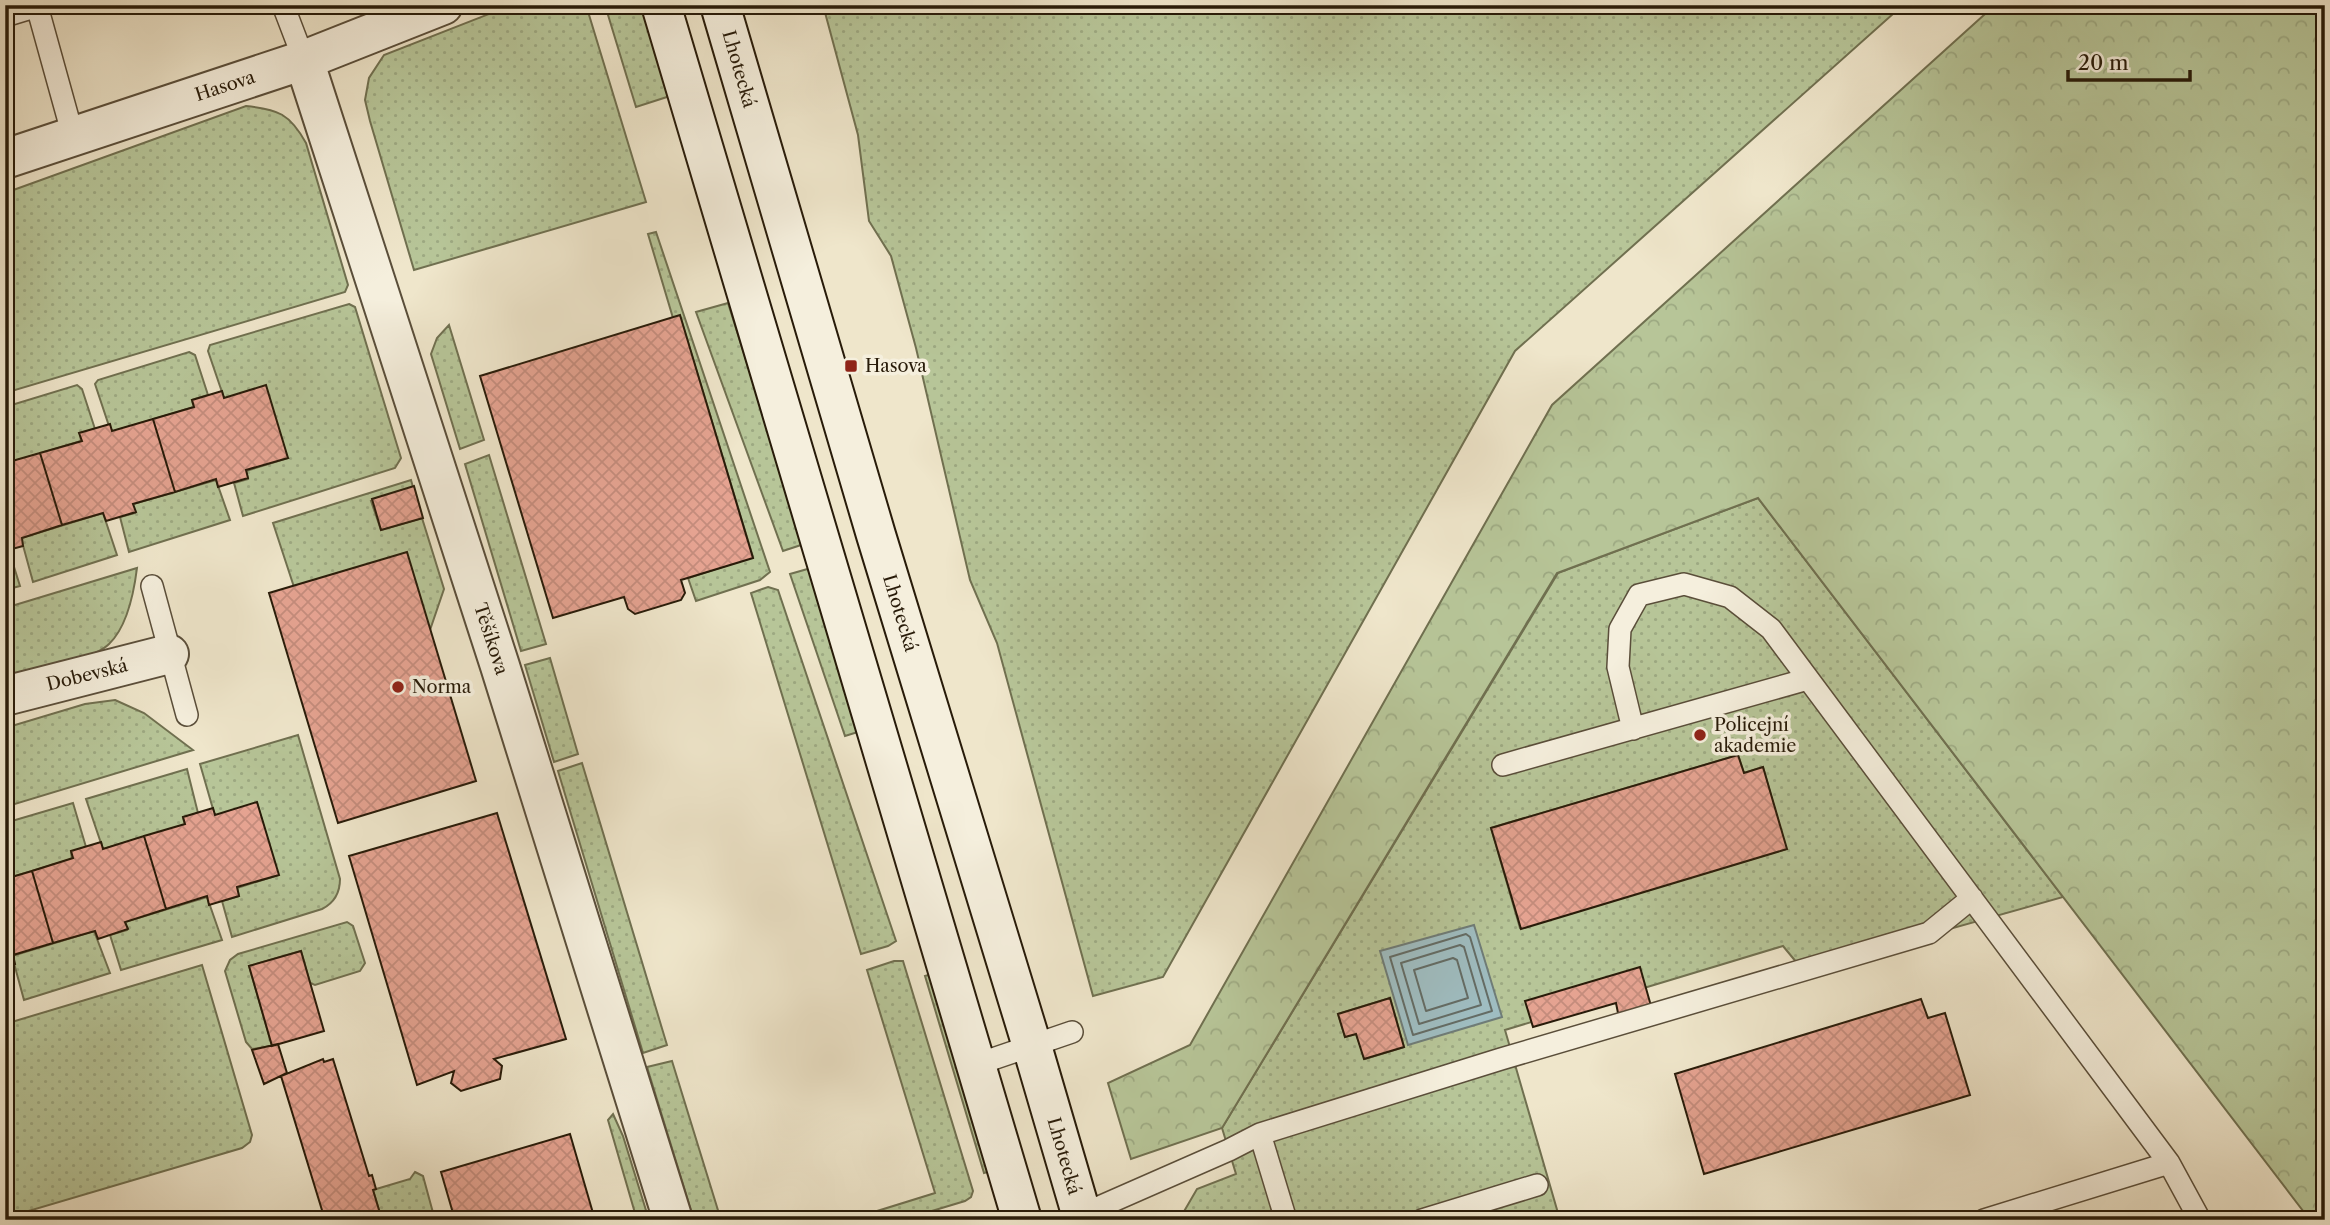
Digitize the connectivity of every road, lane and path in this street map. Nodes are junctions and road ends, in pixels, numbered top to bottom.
1 (283, 5) edge
2 (443, 5) edge
3 (661, 5) edge
4 (720, 5) edge
5 (39, 6) edge
6 (5, 16) edge
7 (304, 60) junction
8 (72, 136) junction
9 (5, 159) edge
10 (152, 586) dead end
11 (169, 654) junction
12 (1808, 679) junction
13 (5, 696) edge
14 (187, 715) dead end
15 (1633, 729) junction
16 (1503, 765) dead end
17 (1972, 898) junction
18 (1072, 1032) dead end
19 (1032, 1046) junction
20 (975, 1065) junction
21 (1260, 1134) junction
22 (2169, 1163) junction
23 (1537, 1185) dead end
24 (1078, 1218) edge
25 (673, 1220) edge
26 (1022, 1220) edge
27 (1286, 1220) edge
28 (1422, 1220) edge
29 (1984, 1220) edge
30 (2200, 1220) edge

1 - 7 lane
2 - 7 street, Hasova
3 - 20 street
4 - 19 street, Lhotecká
5 - 6 lane
5 - 8 lane
7 - 8 street, Hasova
7 - 25 street, Těšíkova
8 - 9 street, Hasova
10 - 11 lane
11 - 13 street, Dobevská
11 - 14 lane
12 - 15 lane
12 - 15 lane
12 - 17 lane
15 - 16 lane
17 - 21 lane
17 - 22 lane
18 - 19 lane
19 - 20 lane
19 - 24 street, Lhotecká
20 - 26 street
21 - 24 lane
21 - 27 lane
22 - 29 lane
22 - 30 lane
23 - 28 lane

